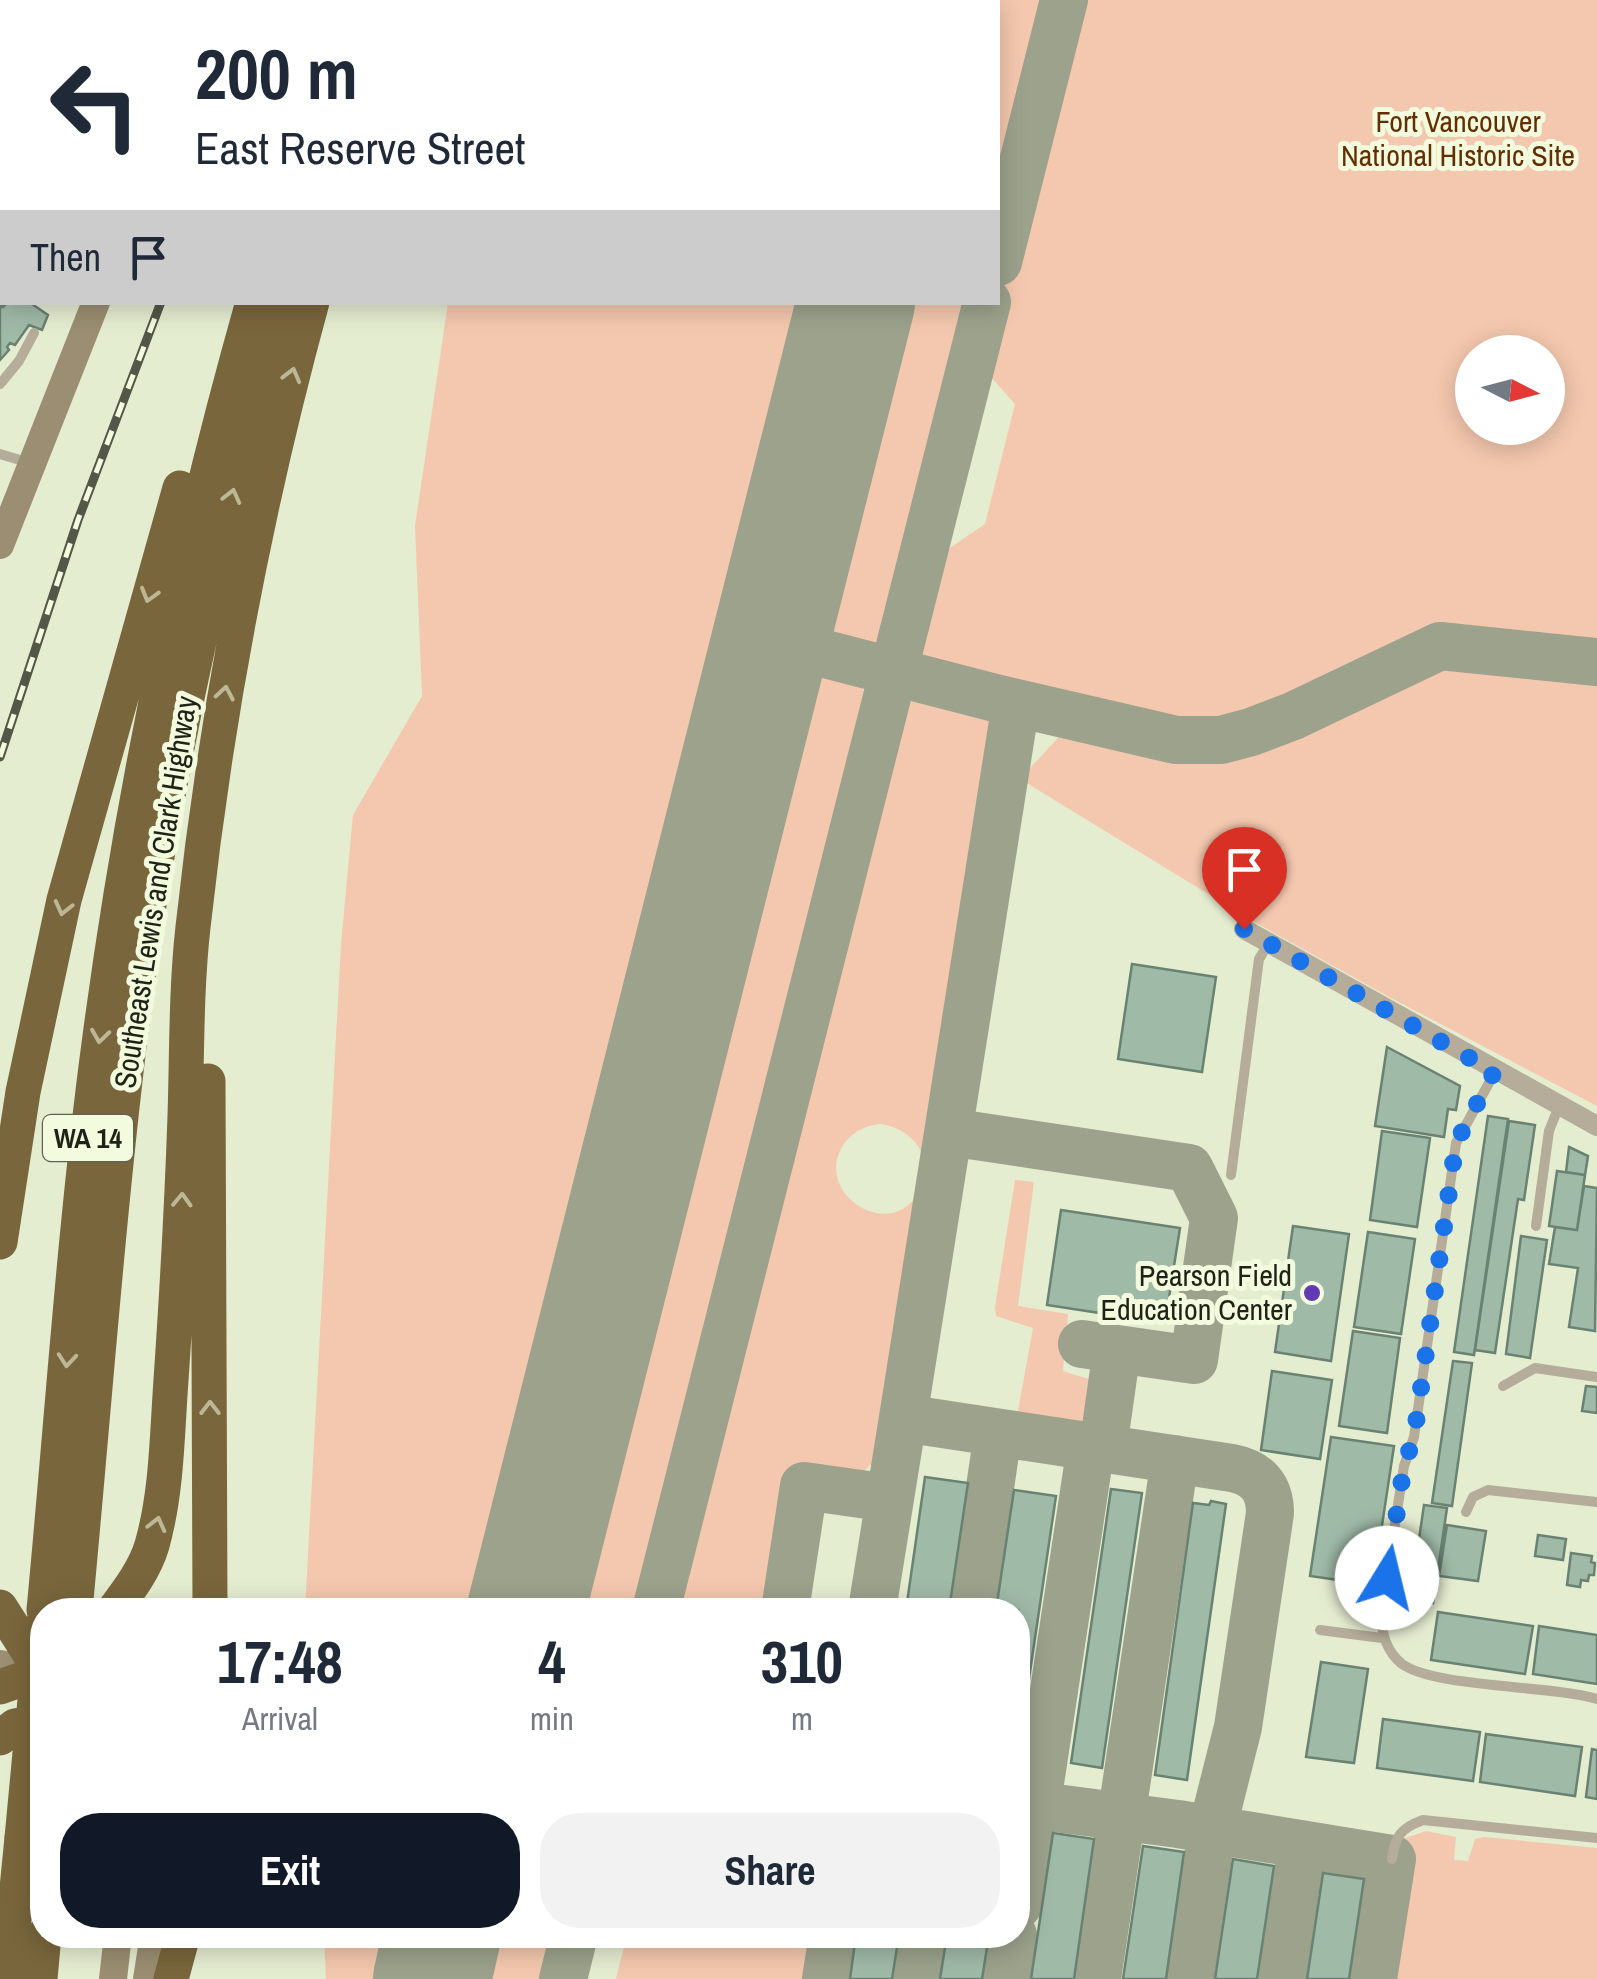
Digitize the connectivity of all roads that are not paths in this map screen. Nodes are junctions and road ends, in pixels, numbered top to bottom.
1 (95, 305) edge
2 (242, 305) edge
3 (252, 305) edge
4 (283, 305) edge
5 (311, 305) edge
6 (34, 332) dead end
7 (0, 384) edge
8 (0, 454) edge
9 (31, 464) junction
10 (0, 546) edge
11 (211, 790) junction
12 (1244, 929) dead end
13 (1269, 943) junction
14 (1494, 1072) junction
15 (1559, 1106) junction
16 (1597, 1126) edge
17 (1231, 1174) dead end
18 (1536, 1226) dead end
19 (0, 1242) edge
20 (1597, 1378) edge
21 (1503, 1386) dead end
22 (1597, 1502) edge
23 (1466, 1512) dead end
24 (65, 1549) junction
25 (48, 1598) edge
26 (73, 1598) edge
27 (123, 1598) edge
28 (210, 1598) edge
29 (0, 1607) edge
30 (1320, 1630) dead end
31 (1382, 1638) junction
32 (30, 1653) edge
33 (0, 1664) edge
34 (30, 1670) edge
35 (30, 1676) edge
36 (0, 1687) edge
37 (1597, 1699) edge
38 (30, 1753) edge
39 (1597, 1838) edge
40 (1392, 1859) dead end
41 (43, 1948) edge
42 (117, 1948) edge
43 (152, 1948) edge
44 (179, 1948) edge
45 (8, 1979) edge
46 (40, 1979) edge
47 (113, 1979) edge
48 (147, 1979) edge
49 (171, 1979) edge

1 - 9 street
2 -> 19 highway
3 -> 24 highway, Southeast Lewis and Clark Highway / WA 14
24 -> 4 highway, Southeast Lewis and Clark Highway / WA 14
11 -> 5 highway
6 - 7 lane
8 - 9 lane
9 - 10 street
27 -> 11 highway
28 -> 11 highway
12 - 13 street
13 - 14 street
13 - 17 lane
14 - 15 street
14 - 31 lane
15 - 16 street
15 - 18 lane
20 - 21 lane
22 - 23 lane
24 - 25 highway, Southeast Lewis and Clark Highway / WA 14
24 - 26 highway, Southeast Lewis and Clark Highway / WA 14
29 - 32 highway
30 - 31 lane
31 - 37 lane
33 - 34 street
35 - 36 highway
38 - 45 highway, bridge
39 - 40 lane
41 - 46 highway
42 - 47 street
43 - 48 street
44 - 49 highway

